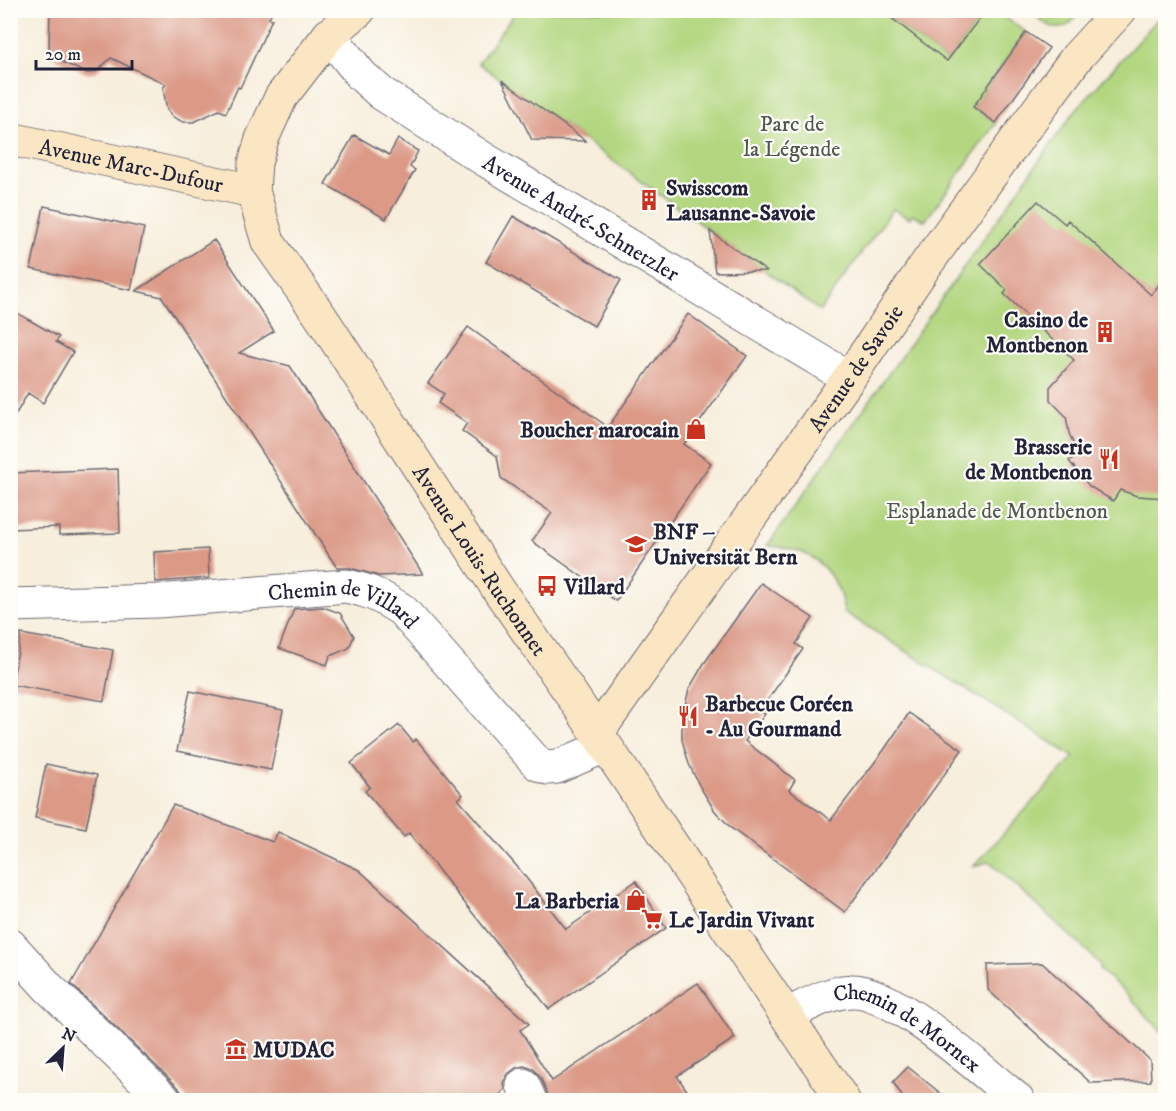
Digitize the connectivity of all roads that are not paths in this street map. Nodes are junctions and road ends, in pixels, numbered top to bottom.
1 (359, 10) edge
2 (1120, 10) edge
3 (329, 35) junction
4 (10, 139) edge
5 (253, 191) junction
6 (849, 378) junction
7 (10, 605) edge
8 (601, 740) junction
9 (10, 945) edge
10 (786, 1015) junction
11 (165, 1101) edge
12 (843, 1101) edge
13 (1017, 1101) edge

1 - 3 main road, Avenue Louis-Ruchonnet
2 - 6 main road, Avenue de Savoie
3 - 5 main road, Avenue Louis-Ruchonnet
3 - 6 street, Avenue André-Schnetzler
4 - 5 main road, Avenue Marc-Dufour
5 - 8 main road, Avenue Louis-Ruchonnet
6 - 8 main road, Avenue de Savoie
7 - 8 street, Chemin de Villard
8 - 10 main road, Avenue Louis-Ruchonnet
9 - 11 street
10 - 12 main road, Avenue Louis-Ruchonnet
10 - 13 street, Chemin de Mornex

